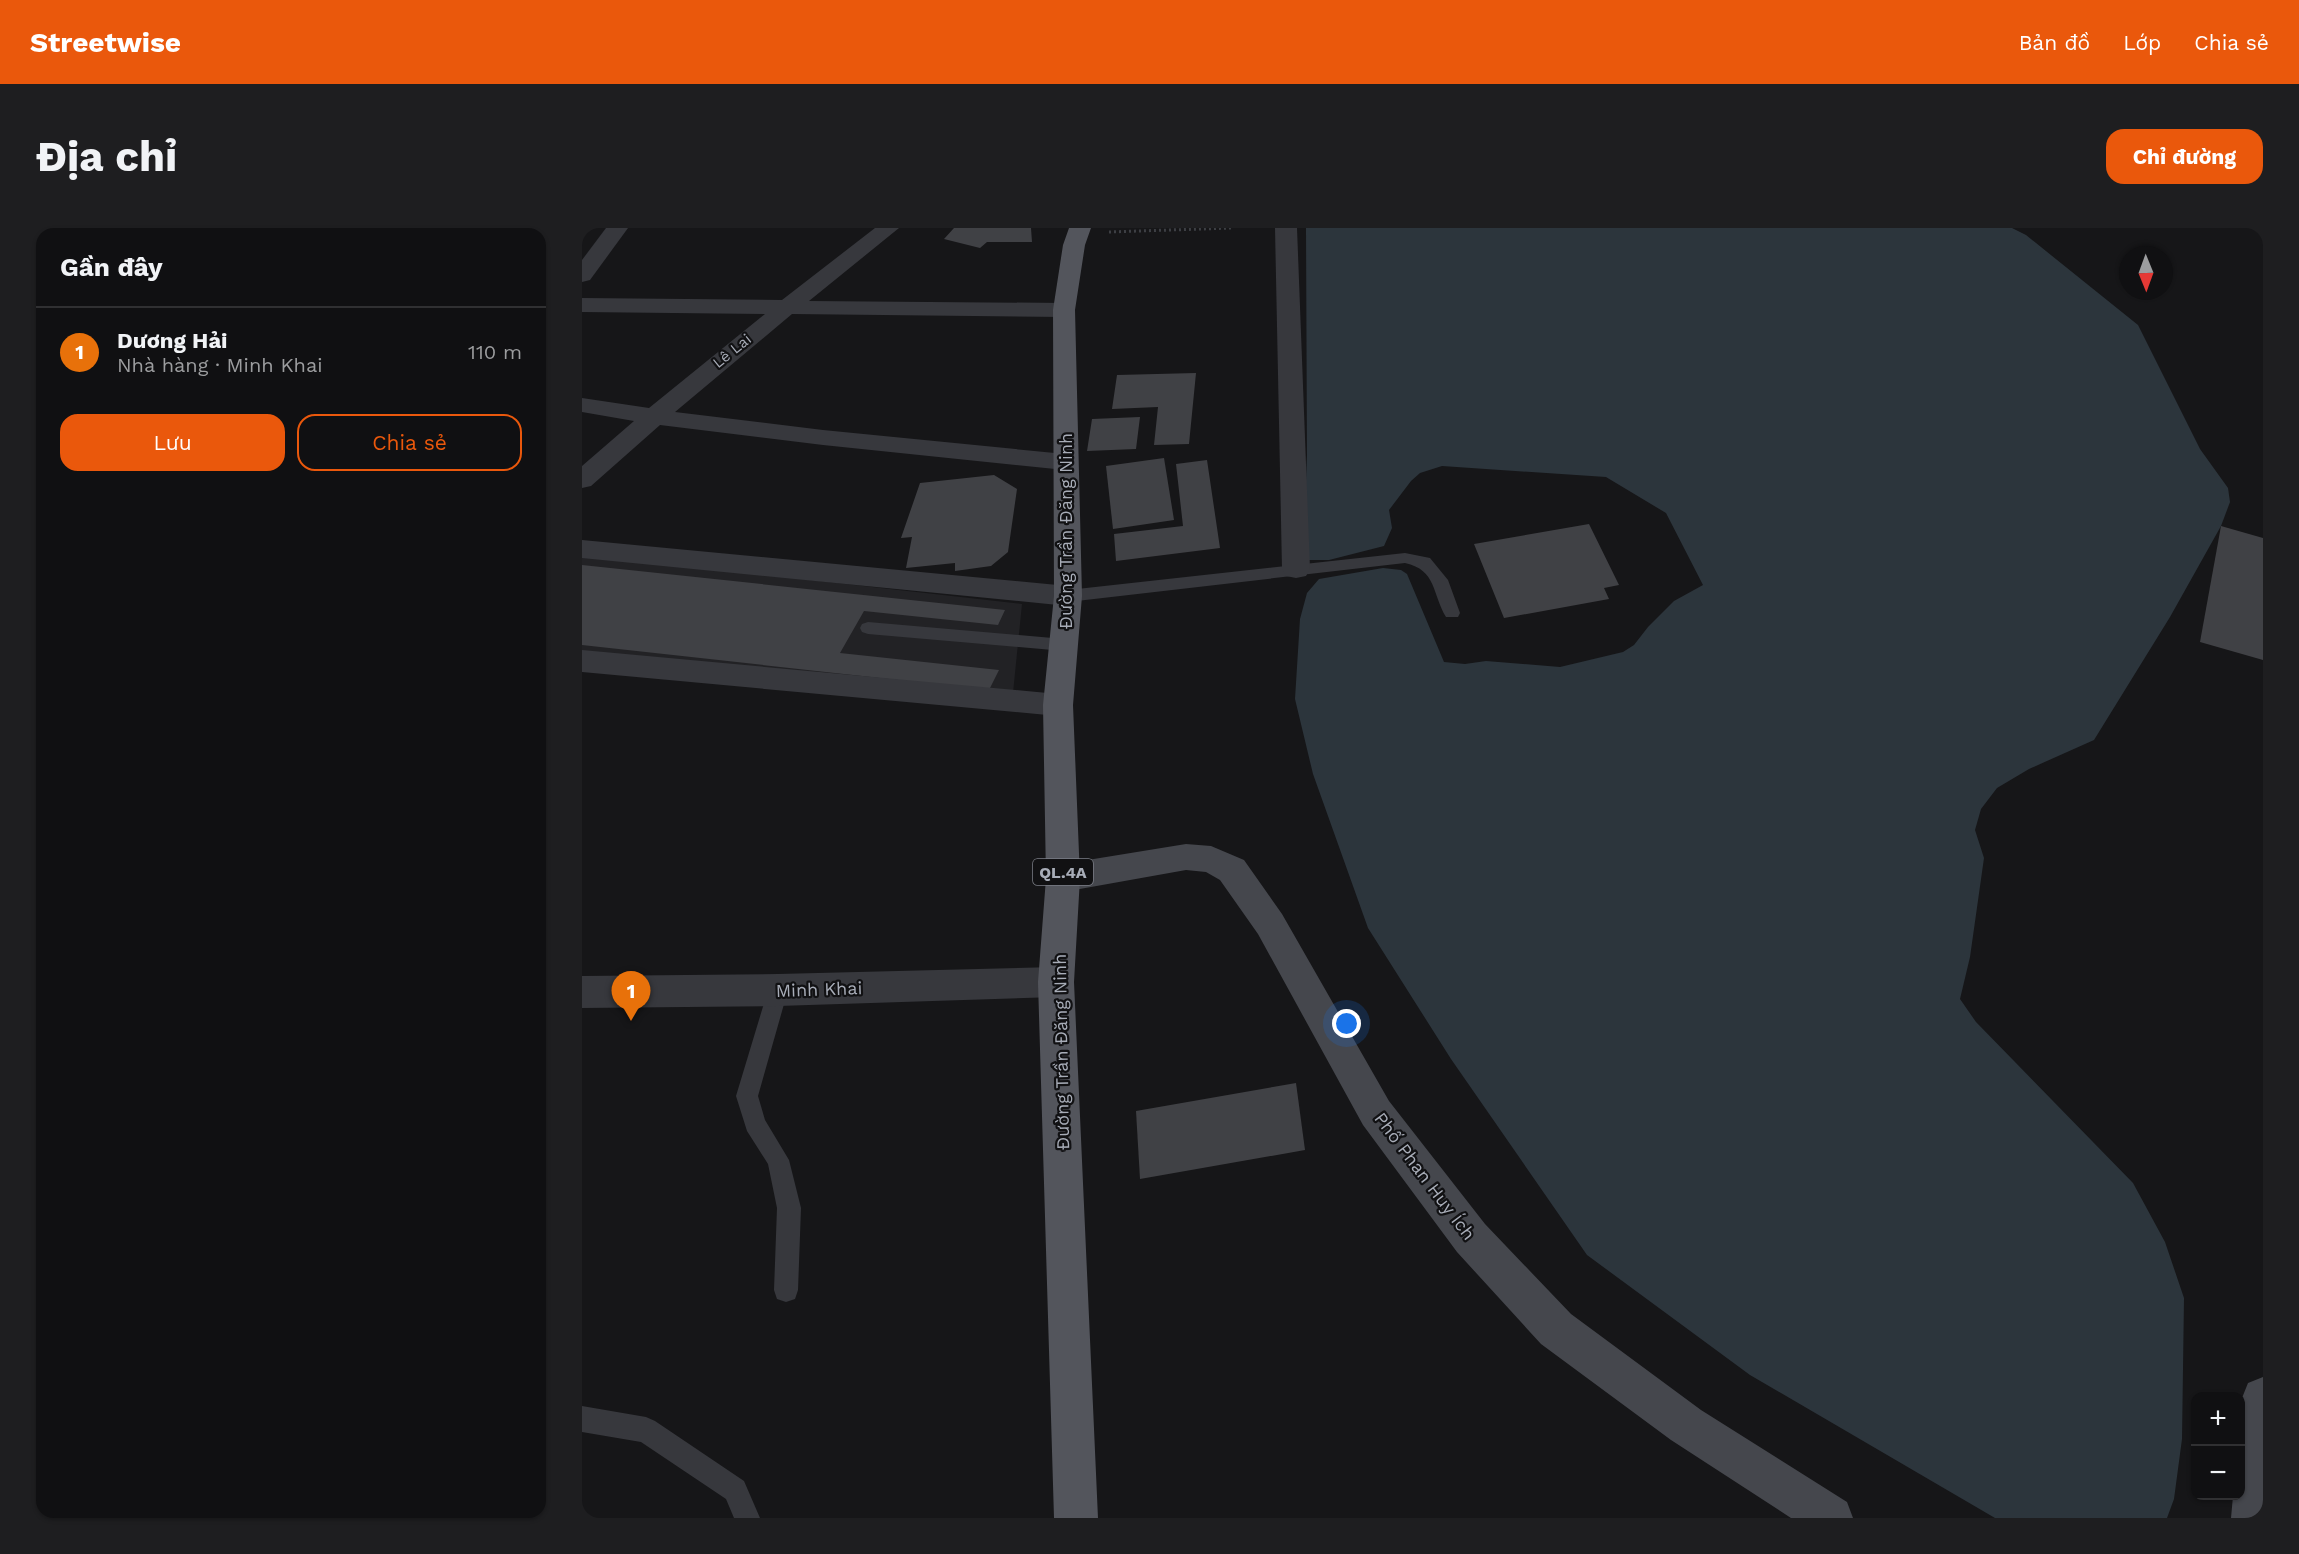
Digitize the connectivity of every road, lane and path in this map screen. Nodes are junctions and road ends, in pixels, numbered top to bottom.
1 (617, 228) edge
2 (888, 228) edge
3 (1232, 228) edge
4 (1286, 228) edge
5 (1079, 230) edge
6 (582, 275) edge
7 (582, 305) edge
8 (787, 306) junction
9 (1064, 310) junction
10 (582, 405) edge
11 (652, 417) junction
12 (1065, 462) junction
13 (582, 480) edge
14 (582, 549) edge
15 (1296, 569) junction
16 (1068, 596) junction
17 (1452, 613) dead end
18 (868, 628) dead end
19 (1064, 645) junction
20 (582, 661) edge
21 (1058, 705) junction
22 (1063, 878) junction
23 (1056, 982) junction
24 (778, 990) junction
25 (582, 992) edge
26 (786, 1290) dead end
27 (2263, 1398) edge
28 (582, 1419) edge
29 (747, 1518) edge
30 (1076, 1518) edge
31 (1831, 1518) edge
32 (2253, 1518) edge

1 - 6 street
2 - 8 street, Lê Lai
3 - 5 path
4 - 15 street
5 - 9 main road, Đường Trần Đăng Ninh / QL.4A
7 - 8 street
8 - 9 street
8 - 11 street, Lê Lai
9 - 12 main road, Đường Trần Đăng Ninh / QL.4A
10 - 11 street
11 - 12 street
11 - 13 street, Lê Lai
12 - 16 main road, Đường Trần Đăng Ninh / QL.4A
14 - 16 street
15 - 16 lane
15 - 17 lane
16 - 19 main road, Đường Trần Đăng Ninh / QL.4A
18 - 19 lane
19 - 21 main road, Đường Trần Đăng Ninh / QL.4A
20 - 21 street
21 - 22 main road, Đường Trần Đăng Ninh / QL.4A
22 - 23 main road, Đường Trần Đăng Ninh / QL.4A
22 - 31 street, Phố Phan Huy Ích
23 - 24 street, Minh Khai
23 - 30 main road, Đường Trần Đăng Ninh / QL.4A
24 - 25 street, Minh Khai
24 - 26 lane
27 - 32 street
28 - 29 lane

